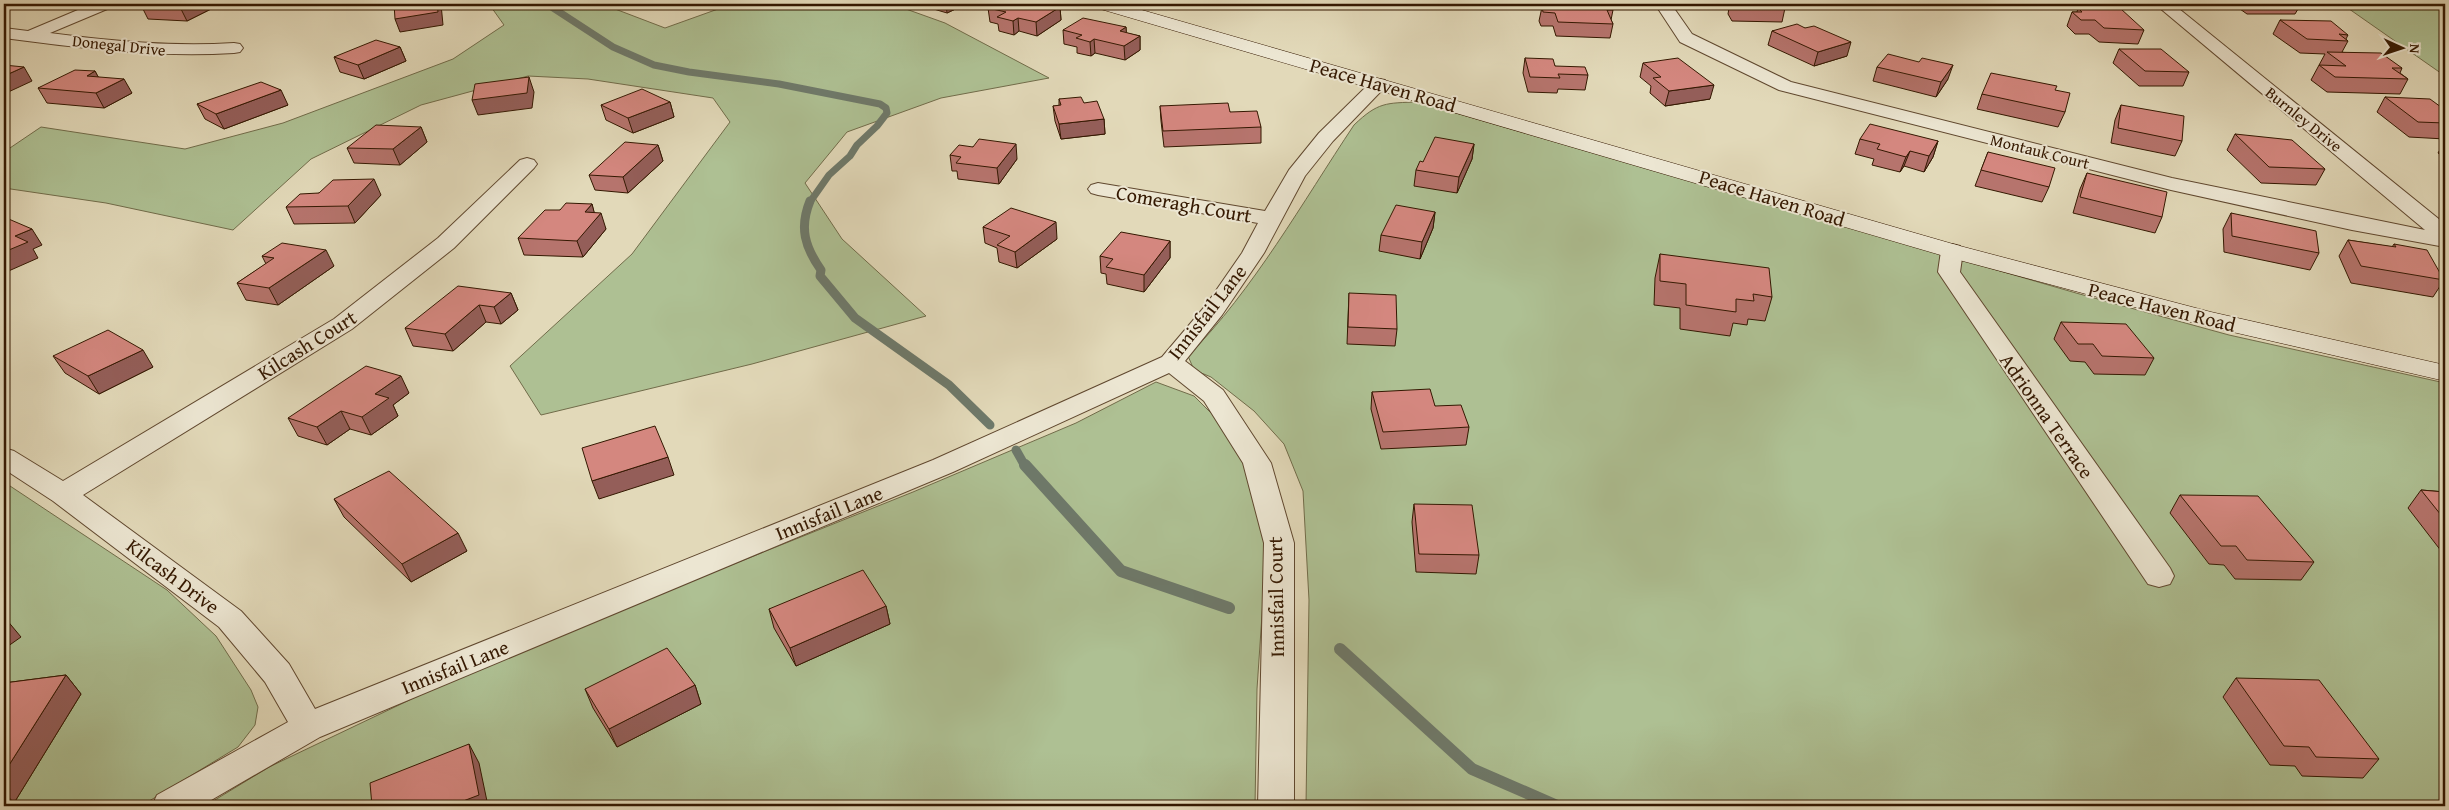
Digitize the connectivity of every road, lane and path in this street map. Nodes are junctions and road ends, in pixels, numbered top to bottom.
1 (106, 4) edge
2 (1103, 4) edge
3 (1662, 4) edge
4 (2163, 4) edge
5 (4, 32) edge
6 (31, 35) junction
7 (234, 48) dead end
8 (1379, 84) junction
9 (527, 164) dead end
10 (1098, 189) dead end
11 (1270, 218) junction
12 (2445, 235) edge
13 (2445, 240) edge
14 (1952, 251) junction
15 (1172, 362) junction
16 (2445, 373) edge
17 (4, 458) edge
18 (63, 494) junction
19 (2159, 576) dead end
20 (308, 727) junction
21 (170, 806) edge
22 (1276, 806) edge

1 - 6 street
2 - 8 main road, Peace Haven Road
3 - 13 street, Montauk Court
4 - 12 street, Burnley Drive
5 - 6 street, Donegal Drive
6 - 7 street, Donegal Drive
8 - 11 street, Innisfail Lane
8 - 14 main road, Peace Haven Road
9 - 18 street, Kilcash Court
10 - 11 street, Comeragh Court
11 - 15 street, Innisfail Lane
14 - 16 main road, Peace Haven Road
14 - 19 street, Adrionna Terrace
15 - 20 street, Innisfail Lane
15 - 22 street, Innisfail Court
17 - 18 street, Kilcash Drive
18 - 20 street, Kilcash Drive
20 - 21 street, Innisfail Lane

